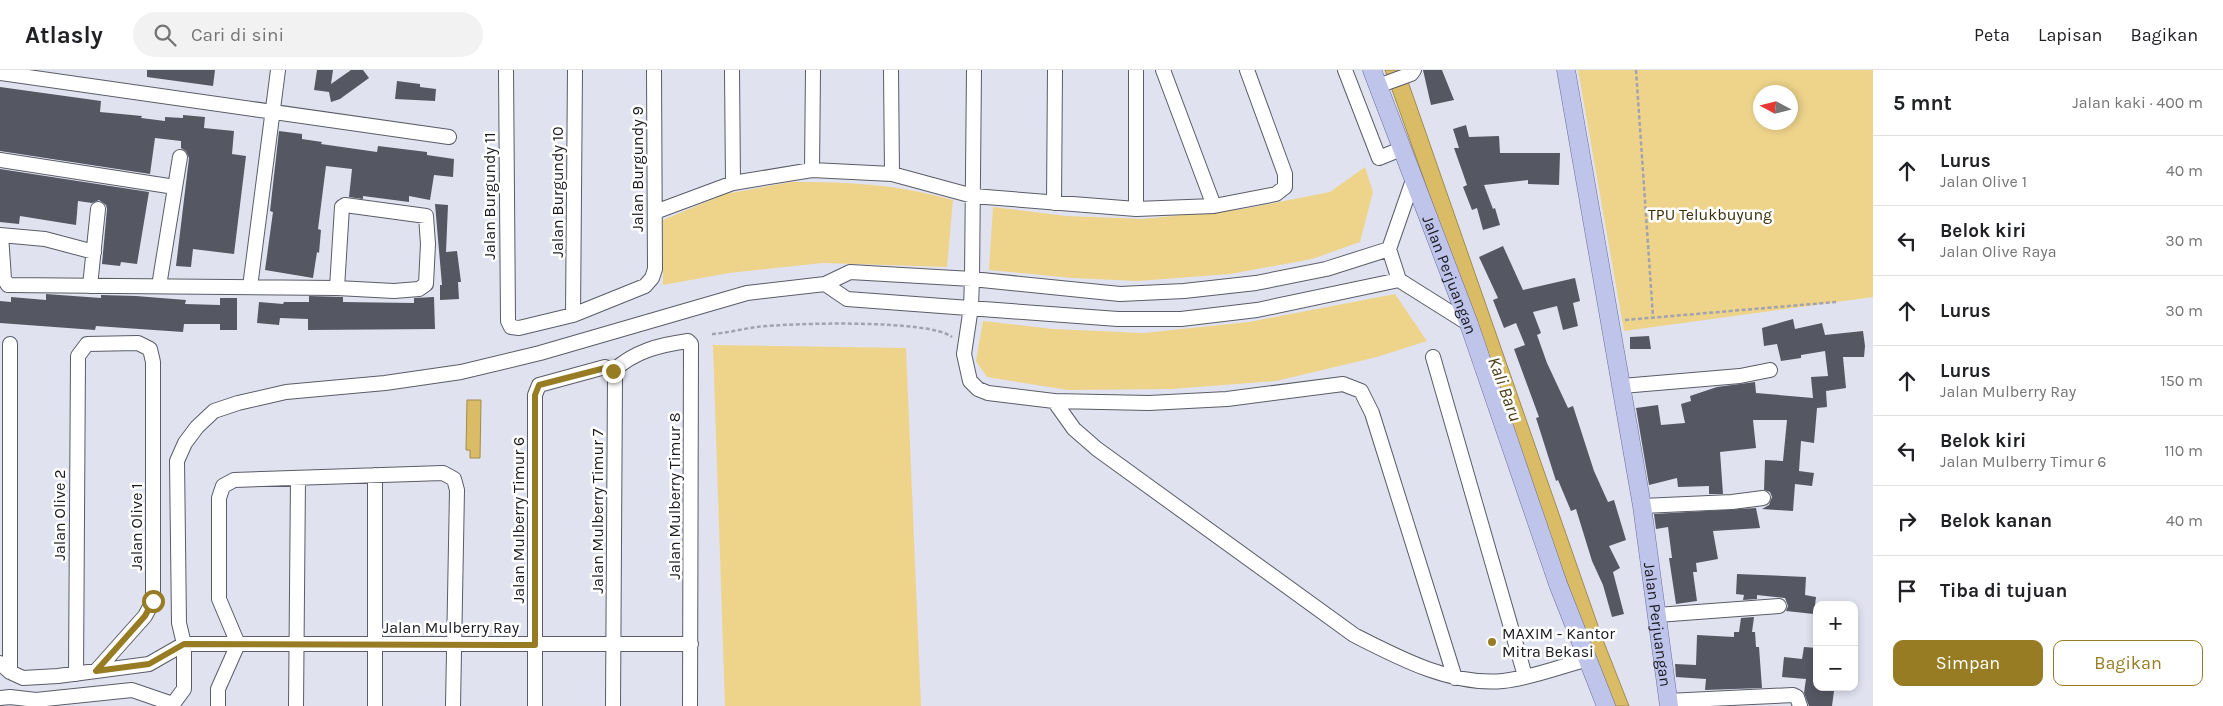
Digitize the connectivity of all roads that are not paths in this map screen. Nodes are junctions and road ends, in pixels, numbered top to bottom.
1 (278, 70) edge
2 (506, 70) edge
3 (575, 70) edge
4 (654, 70) edge
5 (732, 70) edge
6 (813, 70) edge
7 (891, 70) edge
8 (974, 70) edge
9 (1054, 70) edge
10 (1136, 70) edge
11 (1163, 70) edge
12 (1247, 70) edge
13 (1345, 70) edge
14 (1566, 70) edge
15 (1413, 72) edge
16 (0, 73) edge
17 (1378, 80) edge
18 (273, 112) junction
19 (449, 137) dead end
20 (1401, 149) junction
21 (180, 157) dead end
22 (0, 160) edge
23 (812, 170) junction
24 (892, 174) junction
25 (1413, 180) junction
26 (733, 183) junction
27 (175, 187) junction
28 (973, 196) junction
29 (1054, 203) junction
30 (1214, 206) junction
31 (98, 209) dead end
32 (1136, 209) junction
33 (655, 212) junction
34 (0, 235) edge
35 (1390, 249) junction
36 (94, 252) junction
37 (972, 279) junction
38 (1399, 280) junction
39 (825, 284) junction
40 (90, 286) junction
41 (160, 286) junction
42 (250, 287) junction
43 (337, 288) junction
44 (971, 308) junction
45 (574, 315) junction
46 (1469, 324) junction
47 (10, 344) dead end
48 (1433, 357) dead end
49 (153, 362) joint
50 (1770, 370) dead end
51 (614, 374) junction
52 (1622, 386) junction
53 (1054, 401) junction
54 (375, 475) junction
55 (298, 478) junction
56 (1763, 498) dead end
57 (1642, 506) junction
58 (1779, 606) dead end
59 (1657, 615) junction
60 (184, 644) junction
61 (238, 644) junction
62 (296, 644) junction
63 (375, 644) junction
64 (691, 644) junction
65 (454, 645) junction
66 (535, 645) junction
67 (613, 645) junction
68 (1589, 659) junction
69 (5, 668) edge
70 (96, 671) junction
71 (76, 674) junction
72 (1525, 676) junction
73 (1455, 678) junction
74 (0, 698) edge
75 (102, 700) edge
76 (36, 703) edge
77 (1668, 704) edge
78 (173, 705) edge
79 (218, 706) edge
80 (296, 706) edge
81 (375, 706) edge
82 (453, 706) edge
83 (535, 706) edge
84 (613, 706) edge
85 (690, 706) edge
86 (1606, 706) edge
87 (1800, 706) edge

1 - 18 street
2 - 45 street, Jalan Burgundy 11
3 - 45 street, Jalan Burgundy 10
4 - 33 street, Jalan Burgundy 9
5 - 26 street
6 - 23 street
7 - 24 street
8 - 28 street
9 - 29 street
10 - 32 street
11 - 30 street
12 - 30 street
13 - 20 street
14 - 52 main road, Jalan Perjuangan
15 - 17 street
16 - 18 street
17 - 20 main road, Jalan Perjuangan
18 - 19 street
18 - 42 street
20 - 25 main road, Jalan Perjuangan
21 - 27 street
22 - 27 street
23 - 24 street
23 - 26 street
24 - 28 street
25 - 35 street
25 - 46 main road, Jalan Perjuangan
26 - 33 street
27 - 41 street
28 - 29 street
28 - 37 street
29 - 32 street
30 - 32 street
31 - 36 street
33 - 45 street, Jalan Burgundy 9
34 - 36 street
34 - 40 street
35 - 37 street
35 - 38 street
36 - 40 street
37 - 39 street
37 - 44 street
38 - 44 street
38 - 46 street
39 - 44 street
39 - 60 street
40 - 41 street
41 - 42 street
42 - 43 street
43 - 43 street
44 - 53 street
46 - 68 main road, Jalan Perjuangan
47 - 69 street
48 - 72 street
49 - 70 street, Jalan Olive 1
49 - 71 street, Jalan Olive 2
50 - 52 street
51 - 64 street, Jalan Mulberry Timur 8
51 - 66 street, Jalan Mulberry Timur 6
51 - 67 street, Jalan Mulberry Timur 7
52 - 57 main road, Jalan Perjuangan
53 - 73 street
53 - 73 street
54 - 55 street
54 - 63 street
54 - 65 street
55 - 61 street
55 - 62 street
56 - 57 street
57 - 59 main road, Jalan Perjuangan
58 - 59 street
59 - 77 main road, Jalan Perjuangan
60 - 61 street, Jalan Mulberry Ray
60 - 70 street
60 - 78 street
61 - 62 street, Jalan Mulberry Ray
61 - 79 street
62 - 63 street, Jalan Mulberry Ray
62 - 80 street
63 - 65 street, Jalan Mulberry Ray
63 - 81 street
64 - 67 street, Jalan Mulberry Ray
64 - 85 street, Jalan Mulberry Timur 8
65 - 66 street, Jalan Mulberry Ray
65 - 82 street
66 - 67 street, Jalan Mulberry Ray
66 - 83 street, Jalan Mulberry Timur 6
67 - 84 street, Jalan Mulberry Timur 7
68 - 72 street
68 - 86 main road, Jalan Perjuangan
69 - 71 street
70 - 71 street
72 - 73 street
74 - 76 street
75 - 76 street
75 - 78 street
77 - 87 street

